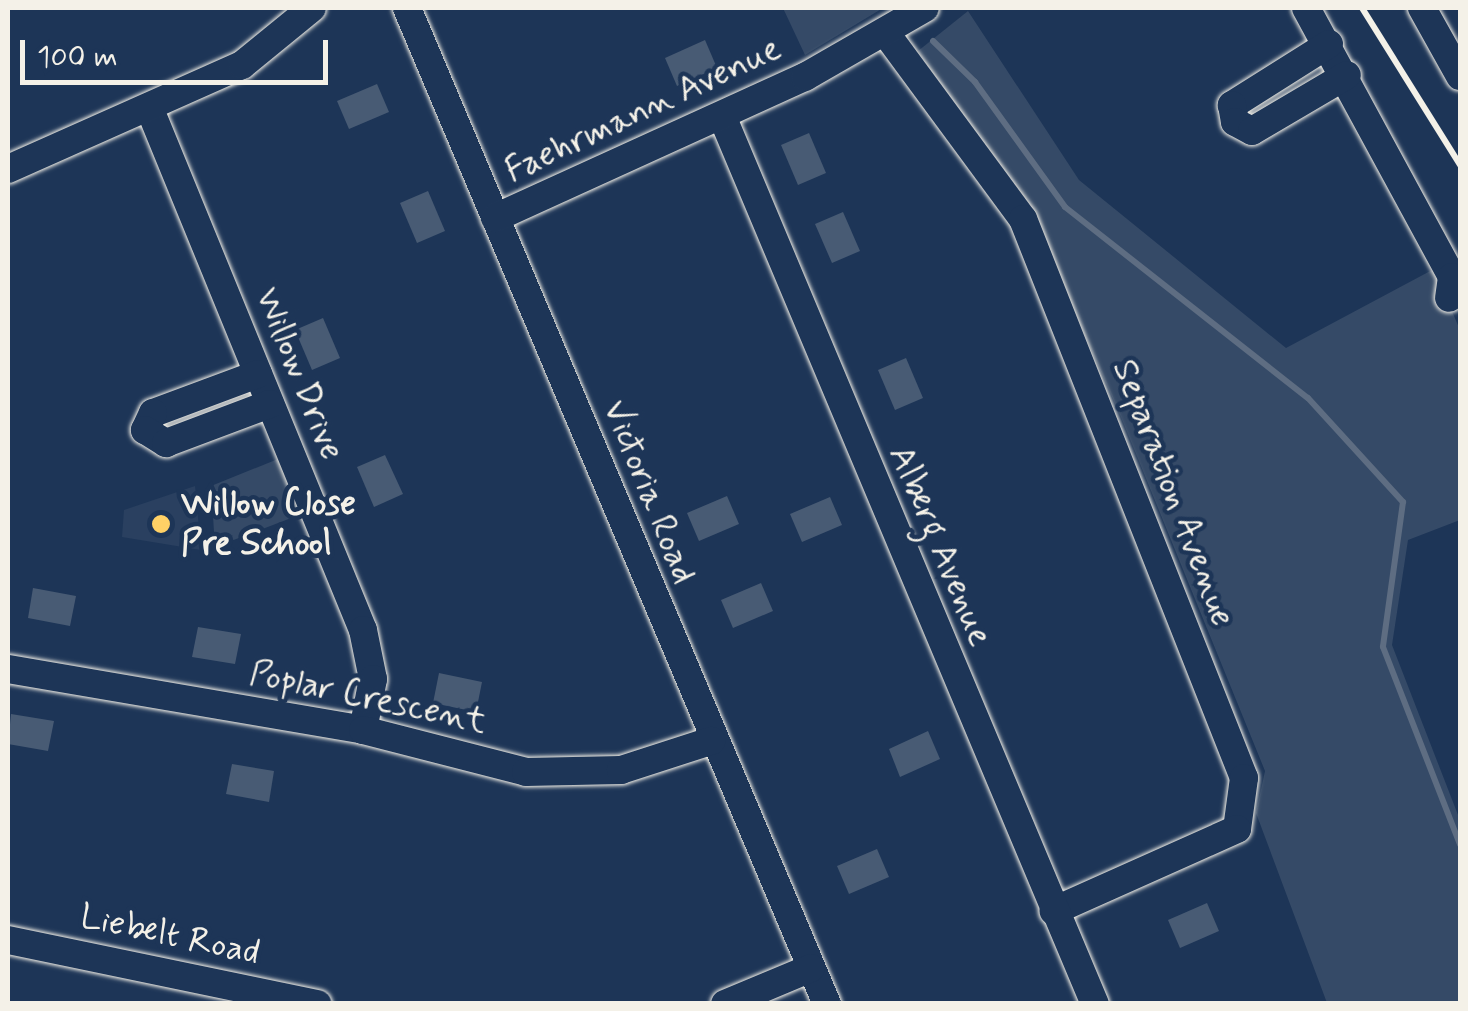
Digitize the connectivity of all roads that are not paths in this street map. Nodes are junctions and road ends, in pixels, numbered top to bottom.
1 (312, 8) edge
2 (390, 8) edge
3 (398, 8) edge
4 (407, 8) edge
5 (924, 8) edge
6 (1306, 8) edge
7 (1422, 8) edge
8 (884, 32) junction
9 (1329, 44) junction
10 (1347, 75) junction
11 (1460, 76) edge
12 (150, 107) junction
13 (722, 116) junction
14 (8, 169) edge
15 (495, 218) junction
16 (1454, 292) edge
17 (258, 374) junction
18 (270, 404) junction
19 (8, 669) edge
20 (363, 730) junction
21 (711, 741) junction
22 (1054, 911) junction
23 (8, 940) edge
24 (811, 968) junction
25 (316, 1004) edge
26 (724, 1004) edge
27 (826, 1004) edge
28 (1095, 1004) edge

1 - 12 street
2 - 3 street
4 - 15 street, Victoria Road
5 - 8 street, Faehrmann Avenue
6 - 9 street
7 - 11 street
8 - 13 street, Faehrmann Avenue
8 - 22 street, Separation Avenue
9 - 10 street
9 - 10 street
10 - 16 street
12 - 14 street
12 - 17 street, Willow Drive
13 - 15 street, Faehrmann Avenue
13 - 22 street, Alberg Avenue
15 - 21 street, Victoria Road
17 - 18 street, Willow Drive
17 - 18 street
18 - 20 street, Willow Drive
19 - 20 street, Poplar Crescent
20 - 21 street, Poplar Crescent
21 - 24 street, Victoria Road
22 - 28 street, Alberg Avenue
23 - 25 street, Liebelt Road
24 - 26 street
24 - 27 street, Victoria Road

